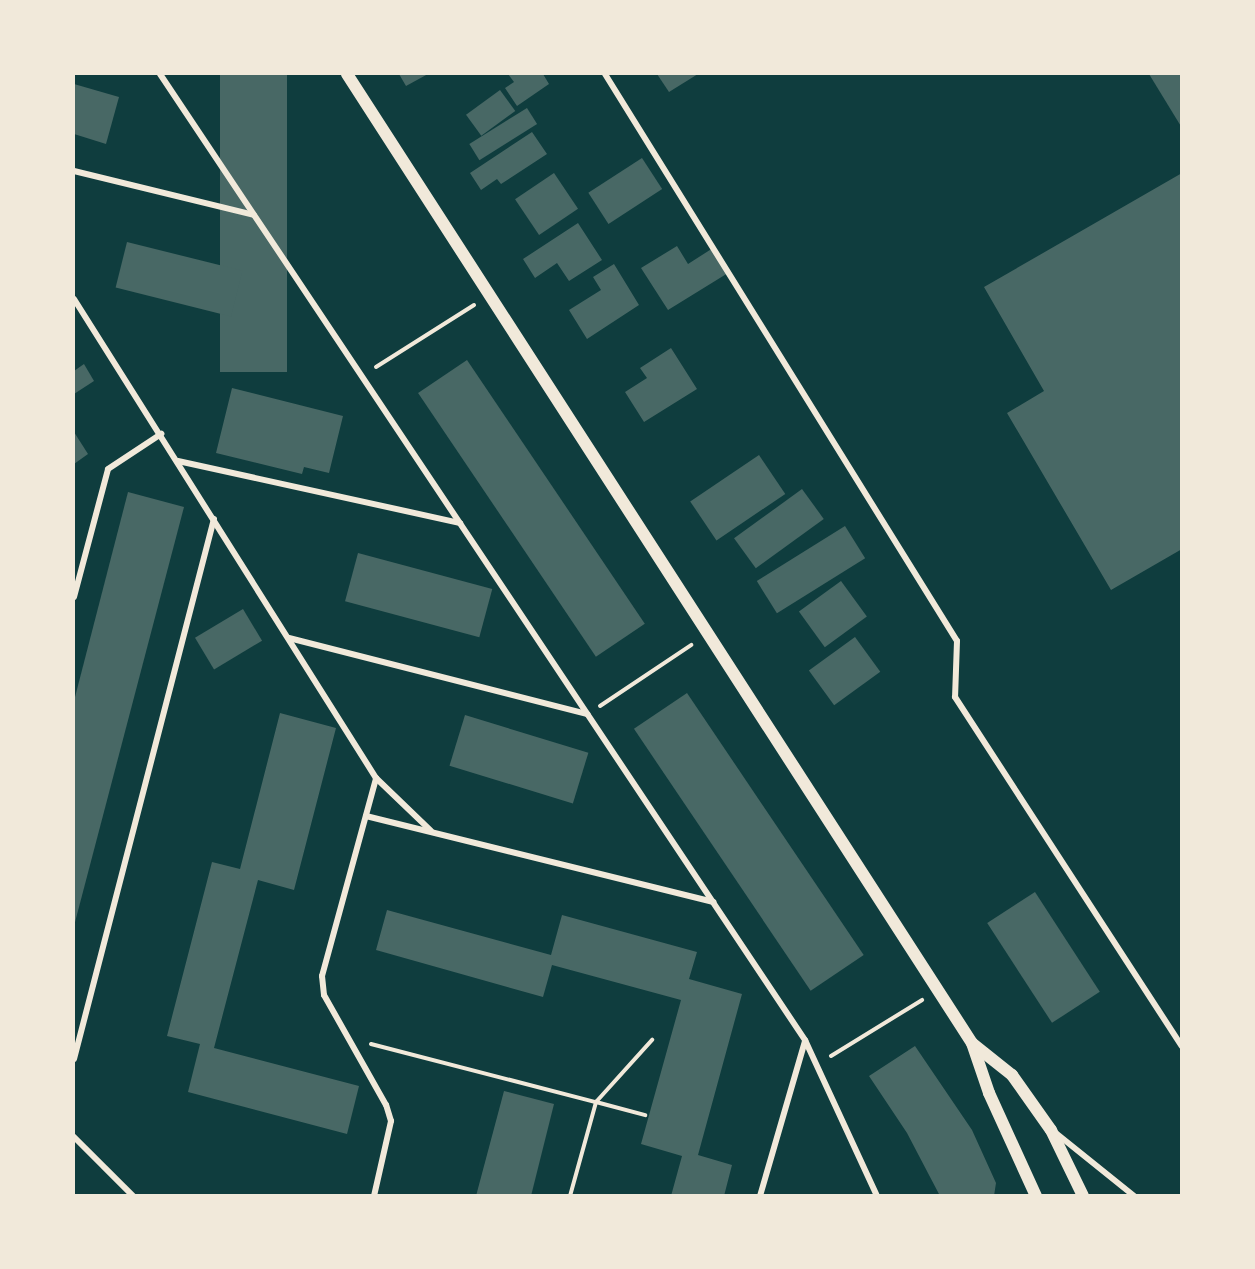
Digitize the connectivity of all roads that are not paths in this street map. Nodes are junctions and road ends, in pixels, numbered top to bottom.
1 (160, 74) edge
2 (347, 74) edge
3 (605, 74) edge
4 (74, 171) edge
5 (255, 216) junction
6 (74, 299) edge
7 (161, 434) junction
8 (178, 461) junction
9 (214, 519) junction
10 (460, 524) junction
11 (74, 597) edge
12 (288, 638) junction
13 (588, 714) junction
14 (376, 778) junction
15 (366, 816) junction
16 (431, 831) junction
17 (714, 902) junction
18 (805, 1040) junction
19 (972, 1043) junction
20 (1182, 1046) edge
21 (74, 1059) edge
22 (1051, 1130) junction
23 (74, 1137) edge
24 (133, 1196) edge
25 (375, 1196) edge
26 (760, 1196) edge
27 (878, 1196) edge
28 (1036, 1196) edge
29 (1083, 1196) edge
30 (1134, 1196) edge

1 - 5 street
2 - 19 main road
3 - 20 street
4 - 5 street
5 - 10 street
6 - 7 street
7 - 8 street
7 - 11 street
8 - 9 street
8 - 10 street
9 - 12 street
9 - 21 street
10 - 13 street
12 - 13 street
12 - 14 street
13 - 17 street
14 - 15 street
14 - 16 street
15 - 16 street
15 - 25 street
16 - 17 street
17 - 18 street
18 - 26 street
18 - 27 street
19 - 22 main road
19 - 28 main road
22 - 29 main road
22 - 30 street
23 - 24 street

